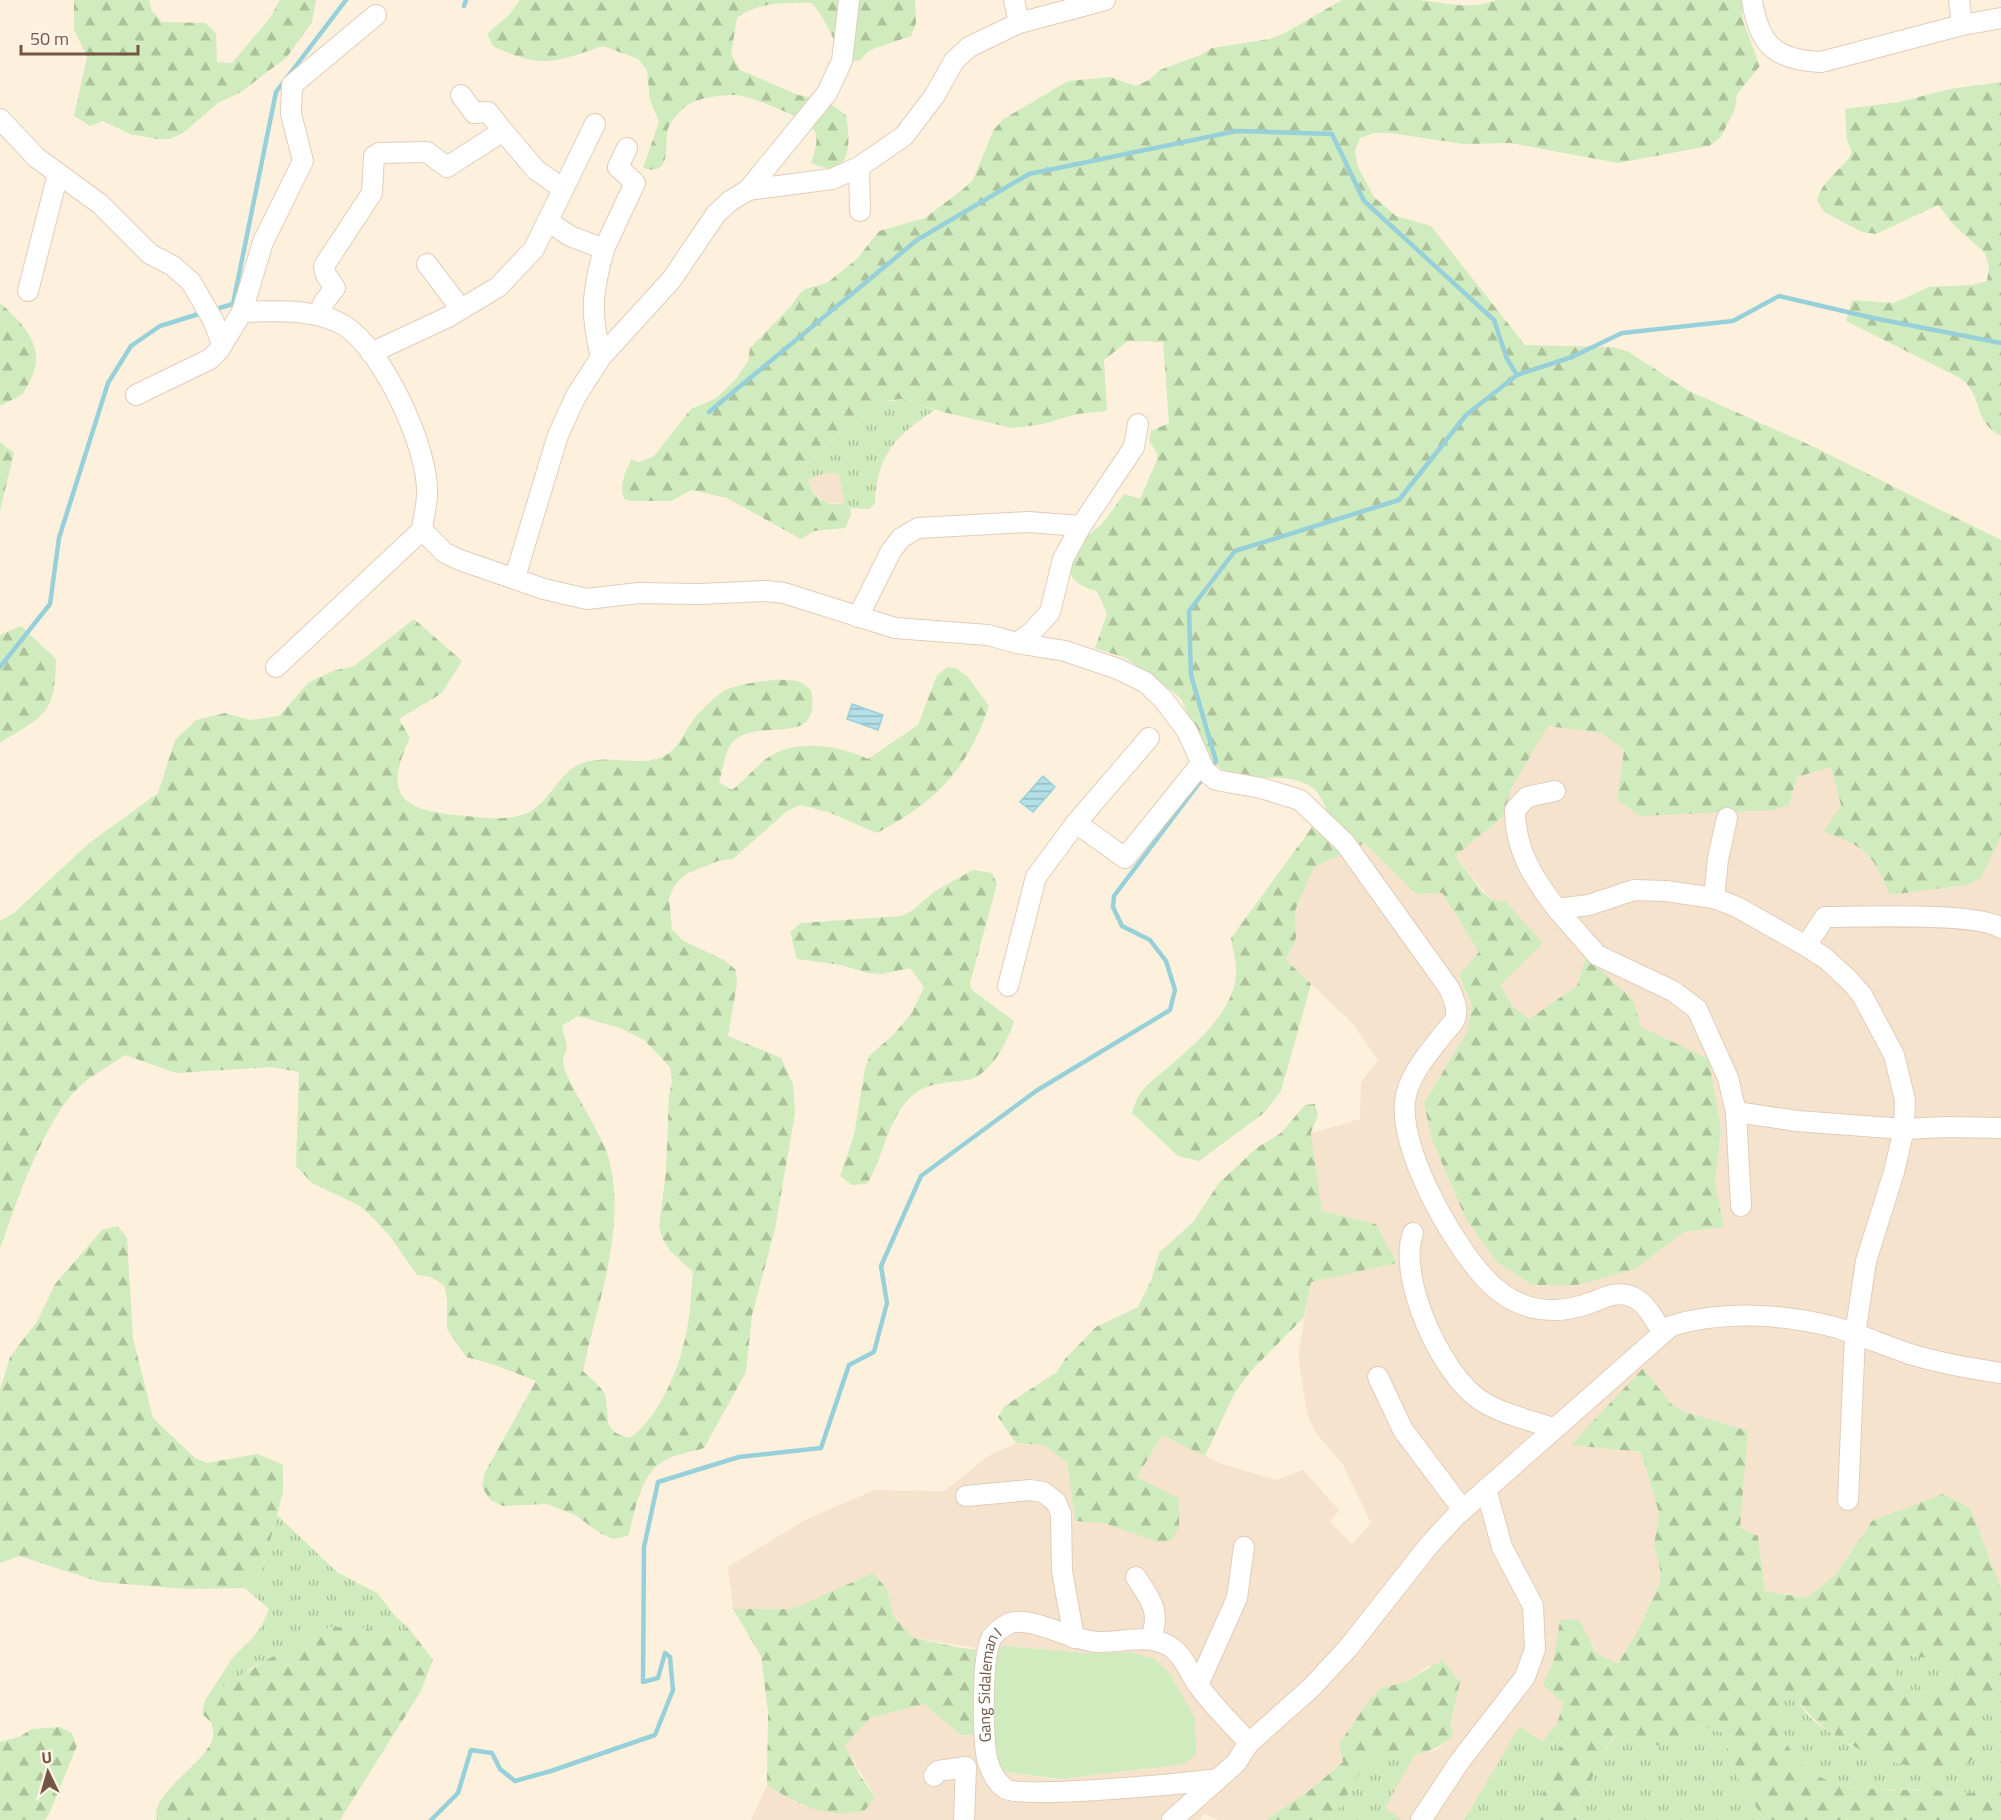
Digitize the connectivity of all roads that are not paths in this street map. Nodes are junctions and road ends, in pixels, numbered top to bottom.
1 (849, 0) edge
2 (1014, 0) edge
3 (1105, 0) edge
4 (1752, 0) edge
5 (1959, 0) edge
6 (376, 15) dead end
7 (2001, 18) edge
8 (1019, 23) junction
9 (1962, 25) junction
10 (461, 95) dead end
11 (0, 119) edge
12 (595, 124) dead end
13 (503, 132) junction
14 (627, 148) dead end
15 (859, 166) junction
16 (58, 174) junction
17 (562, 188) junction
18 (748, 190) junction
19 (860, 211) dead end
20 (549, 222) junction
21 (604, 249) junction
22 (428, 264) dead end
23 (28, 291) dead end
24 (461, 309) junction
25 (242, 312) junction
26 (318, 315) junction
27 (222, 344) junction
28 (371, 353) junction
29 (601, 357) junction
30 (136, 395) dead end
31 (1138, 424) dead end
32 (1081, 526) junction
33 (422, 530) junction
34 (515, 578) junction
35 (858, 617) junction
36 (1017, 643) junction
37 (276, 667) dead end
38 (1149, 738) dead end
39 (1207, 772) junction
40 (1555, 791) dead end
41 (1727, 818) dead end
42 (1076, 824) junction
43 (1714, 898) junction
44 (1557, 909) junction
45 (2001, 928) edge
46 (1806, 946) junction
47 (1008, 986) dead end
48 (1736, 1112) junction
49 (2001, 1128) edge
50 (1904, 1129) junction
51 (1741, 1206) dead end
52 (1413, 1233) dead end
53 (1662, 1332) junction
54 (1855, 1335) junction
55 (2001, 1373) edge
56 (1378, 1377) dead end
57 (1553, 1428) junction
58 (1486, 1489) junction
59 (966, 1496) dead end
60 (1848, 1500) dead end
61 (1463, 1510) junction
62 (1244, 1547) dead end
63 (1136, 1577) dead end
64 (1074, 1638) junction
65 (1151, 1638) junction
66 (1198, 1685) junction
67 (1249, 1743) junction
68 (990, 1766) junction
69 (966, 1767) junction
70 (934, 1776) dead end
71 (1218, 1779) junction
72 (964, 1820) edge
73 (1172, 1820) edge
74 (1421, 1820) edge

1 - 18 street
2 - 8 street
3 - 8 street
4 - 9 street
5 - 9 street
6 - 25 street
7 - 9 street
8 - 15 street
10 - 13 street
11 - 16 street
12 - 17 street
13 - 17 street
13 - 26 street
14 - 21 street
15 - 18 street
15 - 19 street
16 - 23 street
16 - 27 street
17 - 20 street
18 - 29 street
20 - 21 street
20 - 24 street
21 - 29 street
22 - 24 street
24 - 28 street
25 - 26 street
25 - 27 street
26 - 28 street
27 - 30 street
28 - 33 street
29 - 34 street
31 - 32 street
32 - 35 street
32 - 36 street
33 - 34 street
33 - 37 street
34 - 35 street
35 - 36 street
36 - 39 street
38 - 42 street
39 - 42 street
39 - 53 street
40 - 44 street
41 - 43 street
42 - 47 street
43 - 44 street
43 - 46 street
44 - 48 street
45 - 46 street
46 - 50 street
48 - 50 street
48 - 51 street
49 - 50 street
50 - 54 street
52 - 57 street
53 - 54 street
53 - 57 street
54 - 55 street
54 - 60 street
56 - 61 street
57 - 58 street
58 - 61 street
58 - 74 street
59 - 64 street
61 - 67 street
62 - 66 street
63 - 65 street
64 - 65 street, Gang Sidaleman I
64 - 68 street, Gang Sidaleman I
65 - 66 street
66 - 67 street
67 - 71 street
68 - 69 street
68 - 71 street, Gang Sidaleman I
69 - 70 street
69 - 72 street
71 - 73 street

